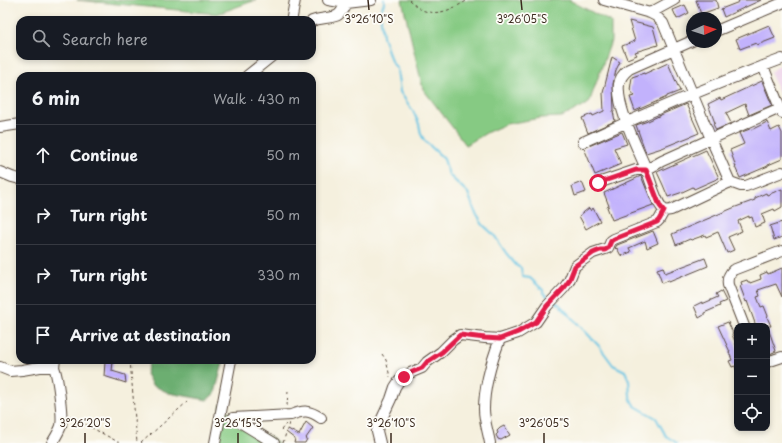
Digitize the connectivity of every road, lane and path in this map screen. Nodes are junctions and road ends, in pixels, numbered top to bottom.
1 (295, 0) edge
2 (328, 0) edge
3 (371, 0) edge
4 (409, 0) edge
5 (468, 0) edge
6 (604, 0) edge
7 (674, 0) edge
8 (346, 3) junction
9 (782, 3) edge
10 (650, 13) junction
11 (292, 16) edge
12 (316, 20) edge
13 (722, 28) edge
14 (686, 44) edge
15 (673, 49) junction
16 (782, 59) edge
17 (267, 60) edge
18 (763, 66) junction
19 (252, 72) edge
20 (693, 95) junction
21 (781, 110) edge
22 (626, 122) junction
23 (16, 125) edge
24 (0, 127) edge
25 (711, 140) junction
26 (583, 142) dead end
27 (646, 170) junction
28 (0, 172) edge
29 (782, 172) edge
30 (16, 178) edge
31 (730, 182) junction
32 (598, 183) dead end
33 (664, 211) junction
34 (782, 251) edge
35 (743, 323) edge
36 (500, 339) junction
37 (382, 354) dead end
38 (782, 357) edge
39 (770, 361) edge
40 (54, 364) edge
41 (130, 364) edge
42 (230, 364) edge
43 (0, 367) edge
44 (395, 387) junction
45 (187, 402) dead end
46 (61, 412) junction
47 (221, 412) junction
48 (291, 415) junction
49 (233, 418) junction
50 (321, 418) dead end
51 (52, 443) edge
52 (120, 443) edge
53 (137, 443) edge
54 (141, 443) edge
55 (215, 443) edge
56 (274, 443) edge
57 (283, 443) edge
58 (380, 443) edge
59 (490, 443) edge

1 - 11 street
2 - 8 street
3 - 8 street
4 - 5 path
6 - 10 street
7 - 10 street
8 - 12 street
9 - 13 street
10 - 15 street
14 - 15 street
15 - 20 street
15 - 22 street
16 - 18 street
17 - 19 street
18 - 20 street
18 - 21 street
20 - 22 street
20 - 25 street
21 - 25 street
22 - 26 street
22 - 27 street
23 - 24 street
25 - 27 street
25 - 31 street
27 - 32 street
27 - 33 street
28 - 30 street
29 - 31 street
31 - 33 street
33 - 36 street
34 - 35 street
36 - 44 street
36 - 59 street
37 - 44 path
38 - 39 street
40 - 43 street
40 - 46 street
41 - 53 path
42 - 47 street
44 - 58 street
45 - 54 path
46 - 51 street
46 - 52 path
47 - 49 street
47 - 55 street
48 - 49 street
48 - 50 street
48 - 57 path
49 - 56 street

